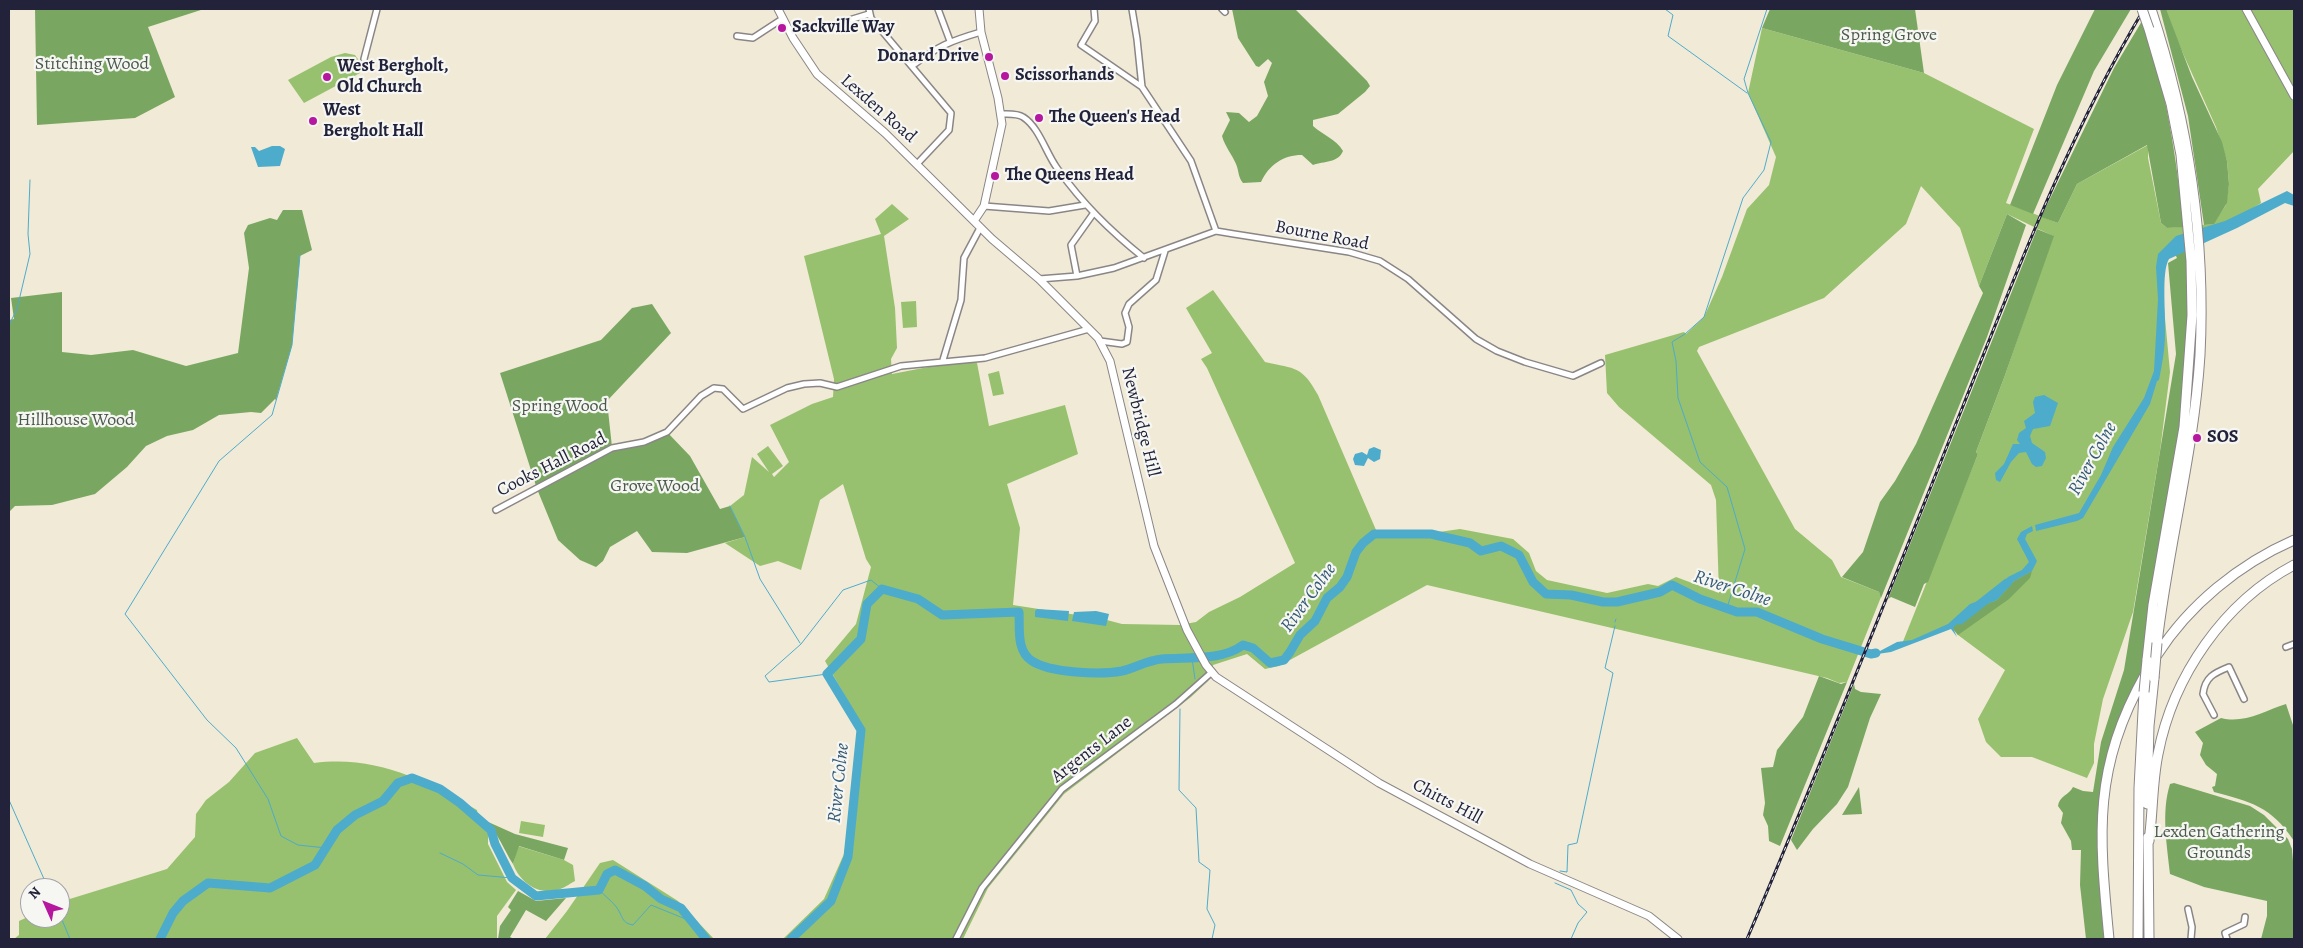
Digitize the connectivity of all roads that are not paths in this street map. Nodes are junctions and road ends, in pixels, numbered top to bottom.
1 (377, 9) edge
2 (778, 9) edge
3 (938, 9) edge
4 (979, 9) edge
5 (1094, 9) edge
6 (1133, 9) edge
7 (2142, 9) edge
8 (2151, 9) edge
9 (2246, 9) edge
10 (869, 11) edge
11 (782, 18) junction
12 (846, 21) dead end
13 (981, 32) junction
14 (738, 36) dead end
15 (950, 41) junction
16 (364, 59) dead end
17 (912, 66) junction
18 (1142, 87) junction
19 (2294, 96) edge
20 (1001, 114) junction
21 (917, 164) junction
22 (1085, 204) junction
23 (984, 206) junction
24 (2191, 212) junction
25 (1093, 214) junction
26 (974, 221) junction
27 (980, 228) junction
28 (1216, 231) junction
29 (1165, 251) junction
30 (1147, 257) junction
31 (1164, 261) junction
32 (2195, 261) junction
33 (1077, 276) junction
34 (1039, 279) junction
35 (1089, 329) junction
36 (1100, 341) junction
37 (943, 360) junction
38 (1601, 363) dead end
39 (496, 510) dead end
40 (2294, 540) edge
41 (2294, 565) edge
42 (2294, 644) edge
43 (2286, 647) dead end
44 (1212, 672) junction
45 (2244, 699) dead end
46 (2214, 715) dead end
47 (2149, 842) junction
48 (2188, 909) dead end
49 (2245, 918) dead end
50 (956, 939) edge
51 (1678, 939) edge
52 (2109, 939) edge
53 (2138, 939) edge
54 (2149, 939) edge
55 (2191, 939) edge
56 (2227, 939) edge

1 - 16 street
2 - 11 street, Lexden Road
3 - 15 street
4 - 13 street
5 - 18 street
6 - 18 street
7 - 24 highway, bridge
8 - 24 highway
9 - 19 street
10 - 12 street
10 - 17 street
11 - 14 street
11 - 21 street, Lexden Road
13 - 15 street
13 - 20 street
15 - 17 street
17 - 21 street
18 - 28 street
20 - 22 street
20 - 23 street
21 - 26 street, Lexden Road
22 - 23 street
22 - 25 street
23 - 26 street
24 - 32 highway
25 - 30 street
25 - 33 street
26 - 27 street, Newbridge Hill
27 - 34 street, Newbridge Hill
27 - 37 street
28 - 29 street
28 - 38 street, Bourne Road
29 - 30 street
29 - 31 street
30 - 31 street
30 - 33 street
31 - 36 street
32 - 47 highway, bridge
32 - 53 highway, bridge
33 - 34 street
34 - 35 street, Newbridge Hill
35 - 36 street, Newbridge Hill
35 - 37 street, Cooks Hall Road
36 - 44 street, Newbridge Hill
37 - 39 street, Cooks Hall Road
40 - 52 highway
41 - 47 highway
42 - 43 street
44 - 50 street, Argents Lane
44 - 51 street, Chitts Hill
45 - 46 street
47 - 54 highway
48 - 55 street
49 - 56 street

